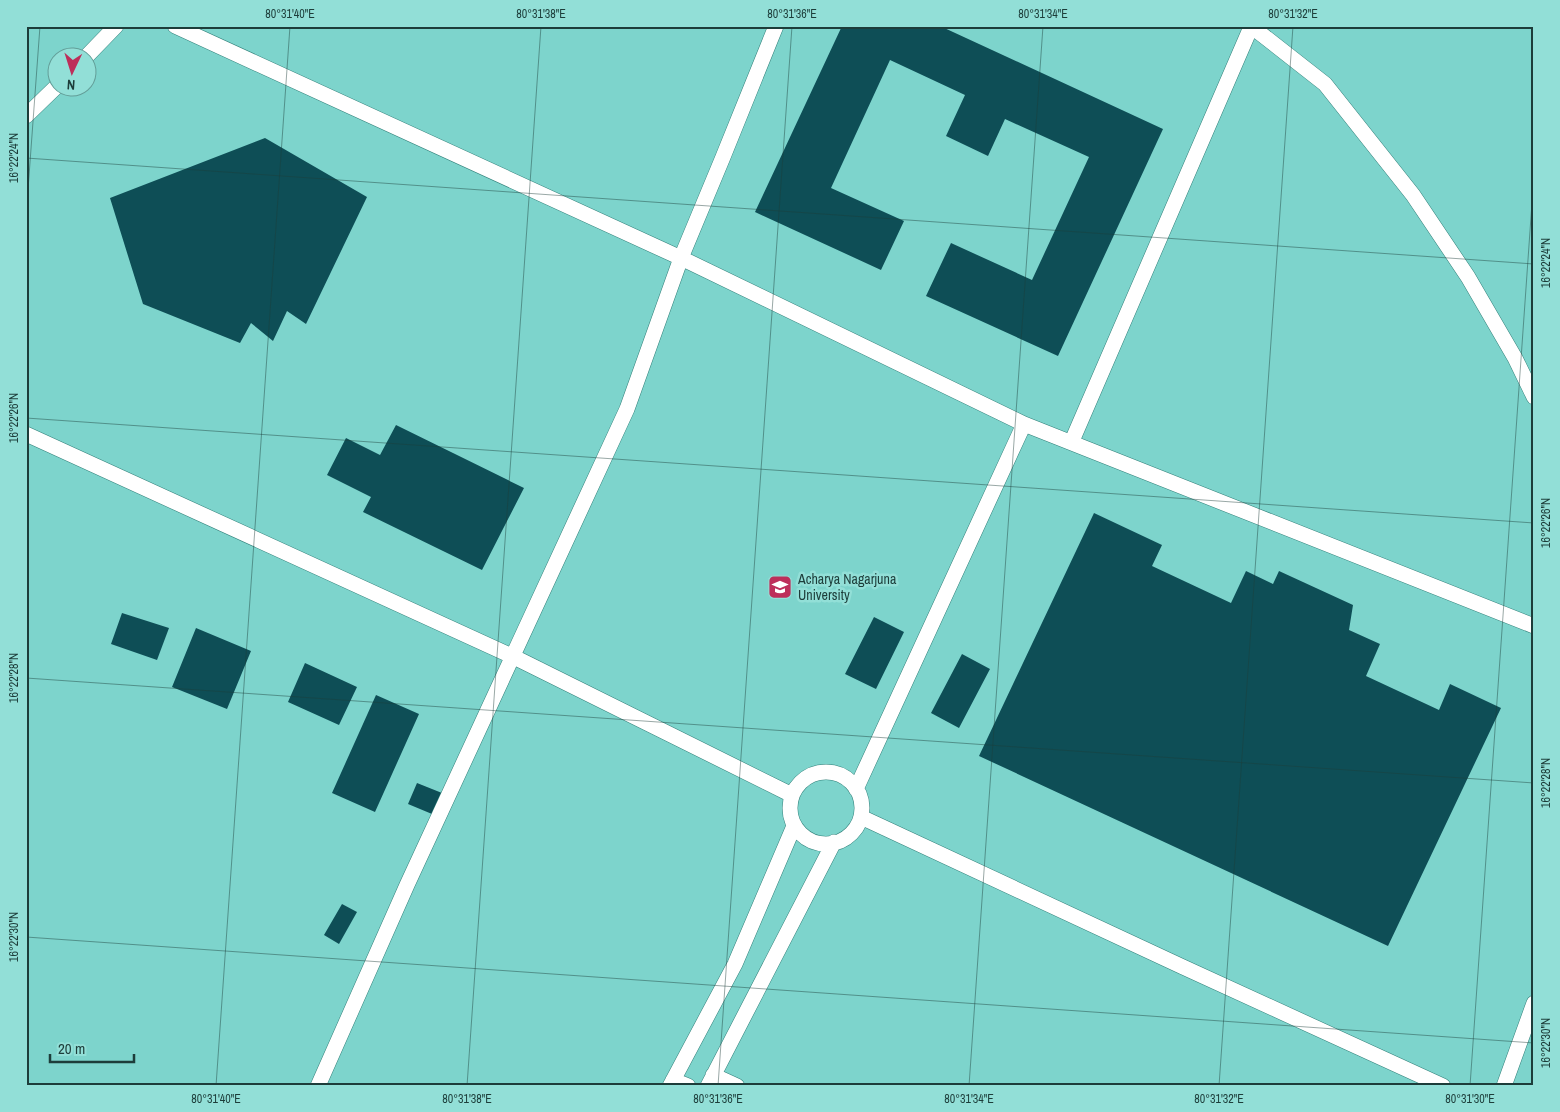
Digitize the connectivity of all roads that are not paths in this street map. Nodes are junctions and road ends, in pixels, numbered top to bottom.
1 (116, 26) edge
2 (175, 26) edge
3 (776, 26) edge
4 (1251, 26) edge
5 (95, 48) edge
6 (48, 95) edge
7 (26, 116) edge
8 (681, 258) junction
9 (1534, 397) edge
10 (1024, 424) junction
11 (26, 434) edge
12 (1072, 442) junction
13 (1534, 626) edge
14 (514, 657) junction
15 (856, 789) junction
16 (792, 795) junction
17 (861, 817) junction
18 (794, 826) junction
19 (834, 842) junction
20 (1534, 1003) edge
21 (711, 1080) edge
22 (672, 1083) edge
23 (318, 1086) edge
24 (688, 1086) edge
25 (737, 1086) edge
26 (1443, 1086) edge
27 (1504, 1086) edge

1 - 5 lane
2 - 8 lane
3 - 8 lane
4 - 9 lane
4 - 12 lane
6 - 7 lane
8 - 10 lane
8 - 14 lane
10 - 12 lane
10 - 15 lane
11 - 14 lane
12 - 13 lane
14 - 16 lane
14 - 23 lane
15 - 16 lane
15 - 17 lane
16 - 18 lane
17 - 19 lane
17 - 26 lane
18 - 19 lane
18 - 22 lane
19 - 21 lane
20 - 27 lane
21 - 25 lane
22 - 24 lane

